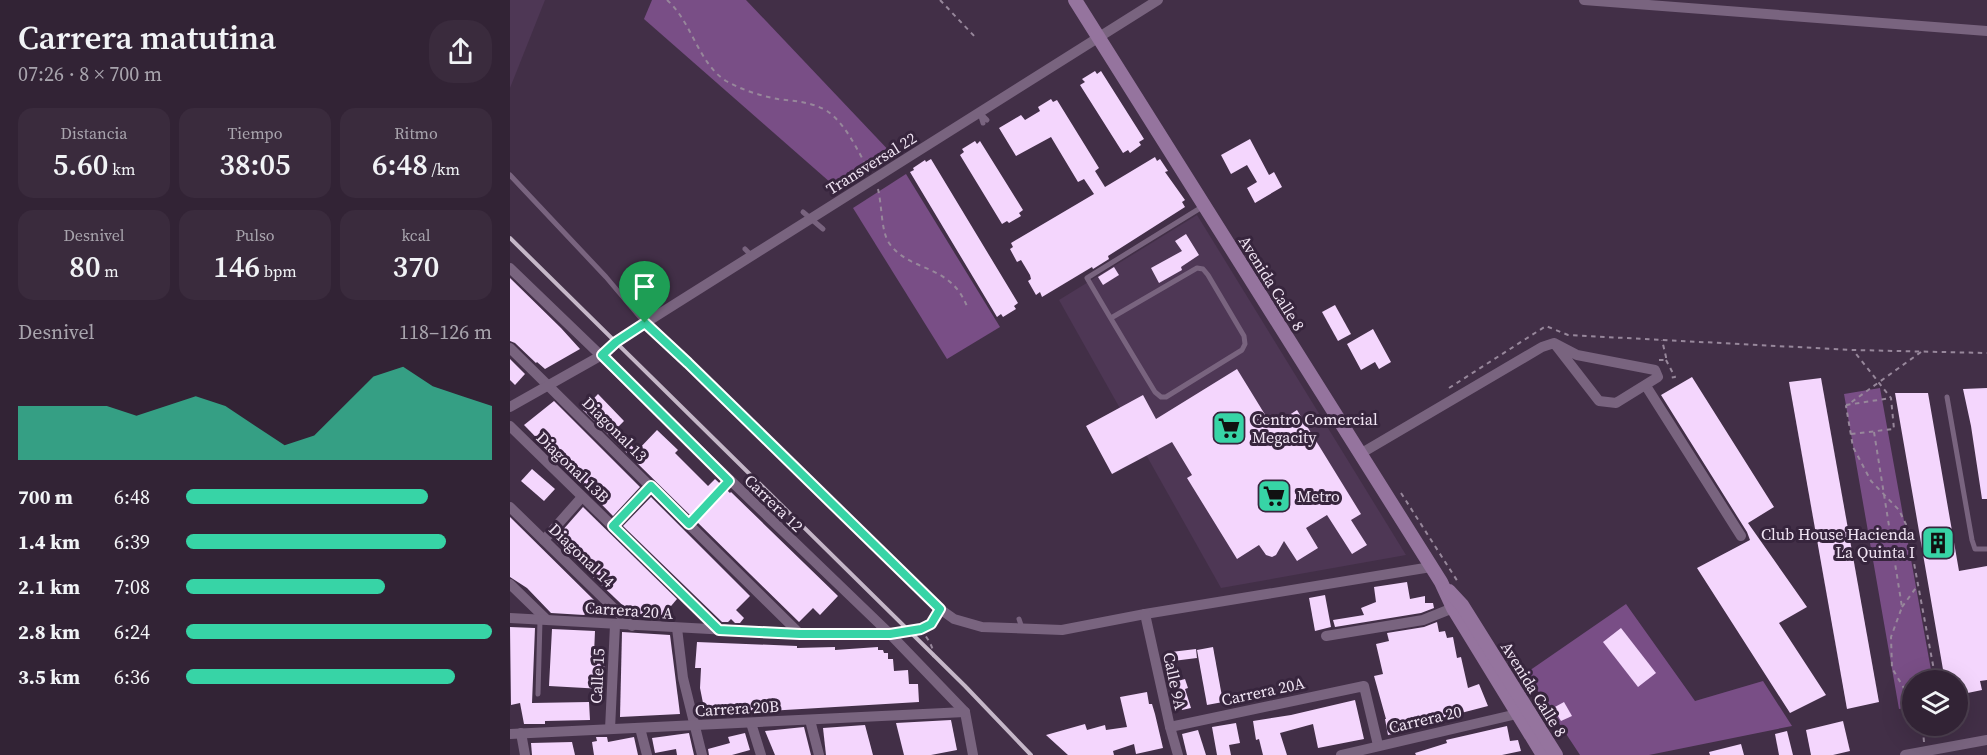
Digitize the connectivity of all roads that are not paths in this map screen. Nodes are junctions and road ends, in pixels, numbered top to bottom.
1 (1075, 0) edge
2 (1158, 0) edge
3 (1584, 0) edge
4 (1987, 31) edge
5 (1097, 38) junction
6 (510, 175) edge
7 (1204, 206) junction
8 (807, 215) junction
9 (823, 229) dead end
10 (510, 268) edge
11 (1110, 318) junction
12 (645, 323) junction
13 (1554, 343) junction
14 (510, 348) edge
15 (602, 355) junction
16 (549, 385) junction
17 (1646, 386) junction
18 (1947, 397) dead end
19 (510, 407) edge
20 (510, 426) edge
21 (1360, 454) junction
22 (651, 486) junction
23 (582, 496) junction
24 (510, 507) edge
25 (613, 526) junction
26 (1741, 536) dead end
27 (544, 540) junction
28 (1987, 549) edge
29 (1431, 567) junction
30 (1441, 582) junction
31 (510, 584) edge
32 (1453, 608) junction
33 (1145, 614) junction
34 (510, 618) edge
35 (543, 619) junction
36 (615, 625) junction
37 (632, 626) junction
38 (677, 628) junction
39 (719, 630) junction
40 (800, 634) junction
41 (890, 634) junction
42 (1326, 636) dead end
43 (538, 694) dead end
44 (965, 712) junction
45 (1517, 714) junction
46 (810, 720) junction
47 (751, 723) junction
48 (694, 726) junction
49 (1170, 727) junction
50 (640, 728) junction
51 (610, 729) junction
52 (516, 734) edge
53 (1987, 740) edge
54 (1378, 745) junction
55 (1944, 751) edge
56 (525, 755) edge
57 (647, 755) edge
58 (702, 755) edge
59 (761, 755) edge
60 (819, 755) edge
61 (974, 755) edge
62 (1178, 755) edge
63 (1341, 755) edge
64 (1542, 755) edge
65 (1556, 755) edge
66 (1905, 755) edge

1 - 5 main road, Avenida Calle 8
2 - 5 street, Transversal 22
3 - 4 street
5 - 7 main road, Avenida Calle 8
5 - 8 street, Transversal 22
6 - 12 lane
7 - 11 lane
7 - 21 main road, Avenida Calle 8
8 - 9 lane
8 - 12 street, Transversal 22
10 - 15 street, Carrera 12
11 - 11 lane
12 - 15 street, Transversal 22
12 - 33 street
13 - 17 street
13 - 17 street
13 - 21 street
14 - 16 street, Diagonal 13
15 - 16 street, Transversal 22
15 - 41 street, Carrera 12
16 - 19 street, Transversal 22
16 - 22 street, Diagonal 13
17 - 26 street
18 - 28 lane
20 - 23 street, Diagonal 13B
21 - 29 main road, Avenida Calle 8
22 - 25 street
22 - 40 street, Diagonal 13
23 - 25 street, Diagonal 13B
23 - 27 street
24 - 27 street, Diagonal 14
25 - 39 street, Diagonal 13B
27 - 37 street, Diagonal 14
29 - 30 main road, Avenida Calle 8
29 - 33 street
30 - 32 main road, Avenida Calle 8
30 - 65 main road, Avenida Calle 8
31 - 35 street
32 - 42 street
32 - 45 main road, Avenida Calle 8
33 - 49 street, Calle 9A
34 - 35 street, Carrera 20 A
35 - 36 street, Carrera 20 A
35 - 43 lane
36 - 37 street, Carrera 20 A
36 - 51 street, Calle 15
37 - 38 street, Carrera 20 A
38 - 39 street, Carrera 20 A
38 - 48 street
39 - 40 street, Carrera 20 A
40 - 41 street, Carrera 20 A
41 - 44 street, Carrera 12
44 - 46 street, Carrera 20B
44 - 61 street
45 - 54 street, Carrera 20
45 - 64 main road, Avenida Calle 8
46 - 47 street, Carrera 20B
46 - 60 street
47 - 48 street, Carrera 20B
47 - 59 street
48 - 50 street, Carrera 20B
48 - 58 street
49 - 54 street, Carrera 20A
49 - 62 street, Calle 9A
50 - 51 street, Carrera 20B
50 - 57 street
51 - 52 street, Carrera 20B
52 - 56 street
53 - 55 street
54 - 63 street, Carrera 20
55 - 66 street

